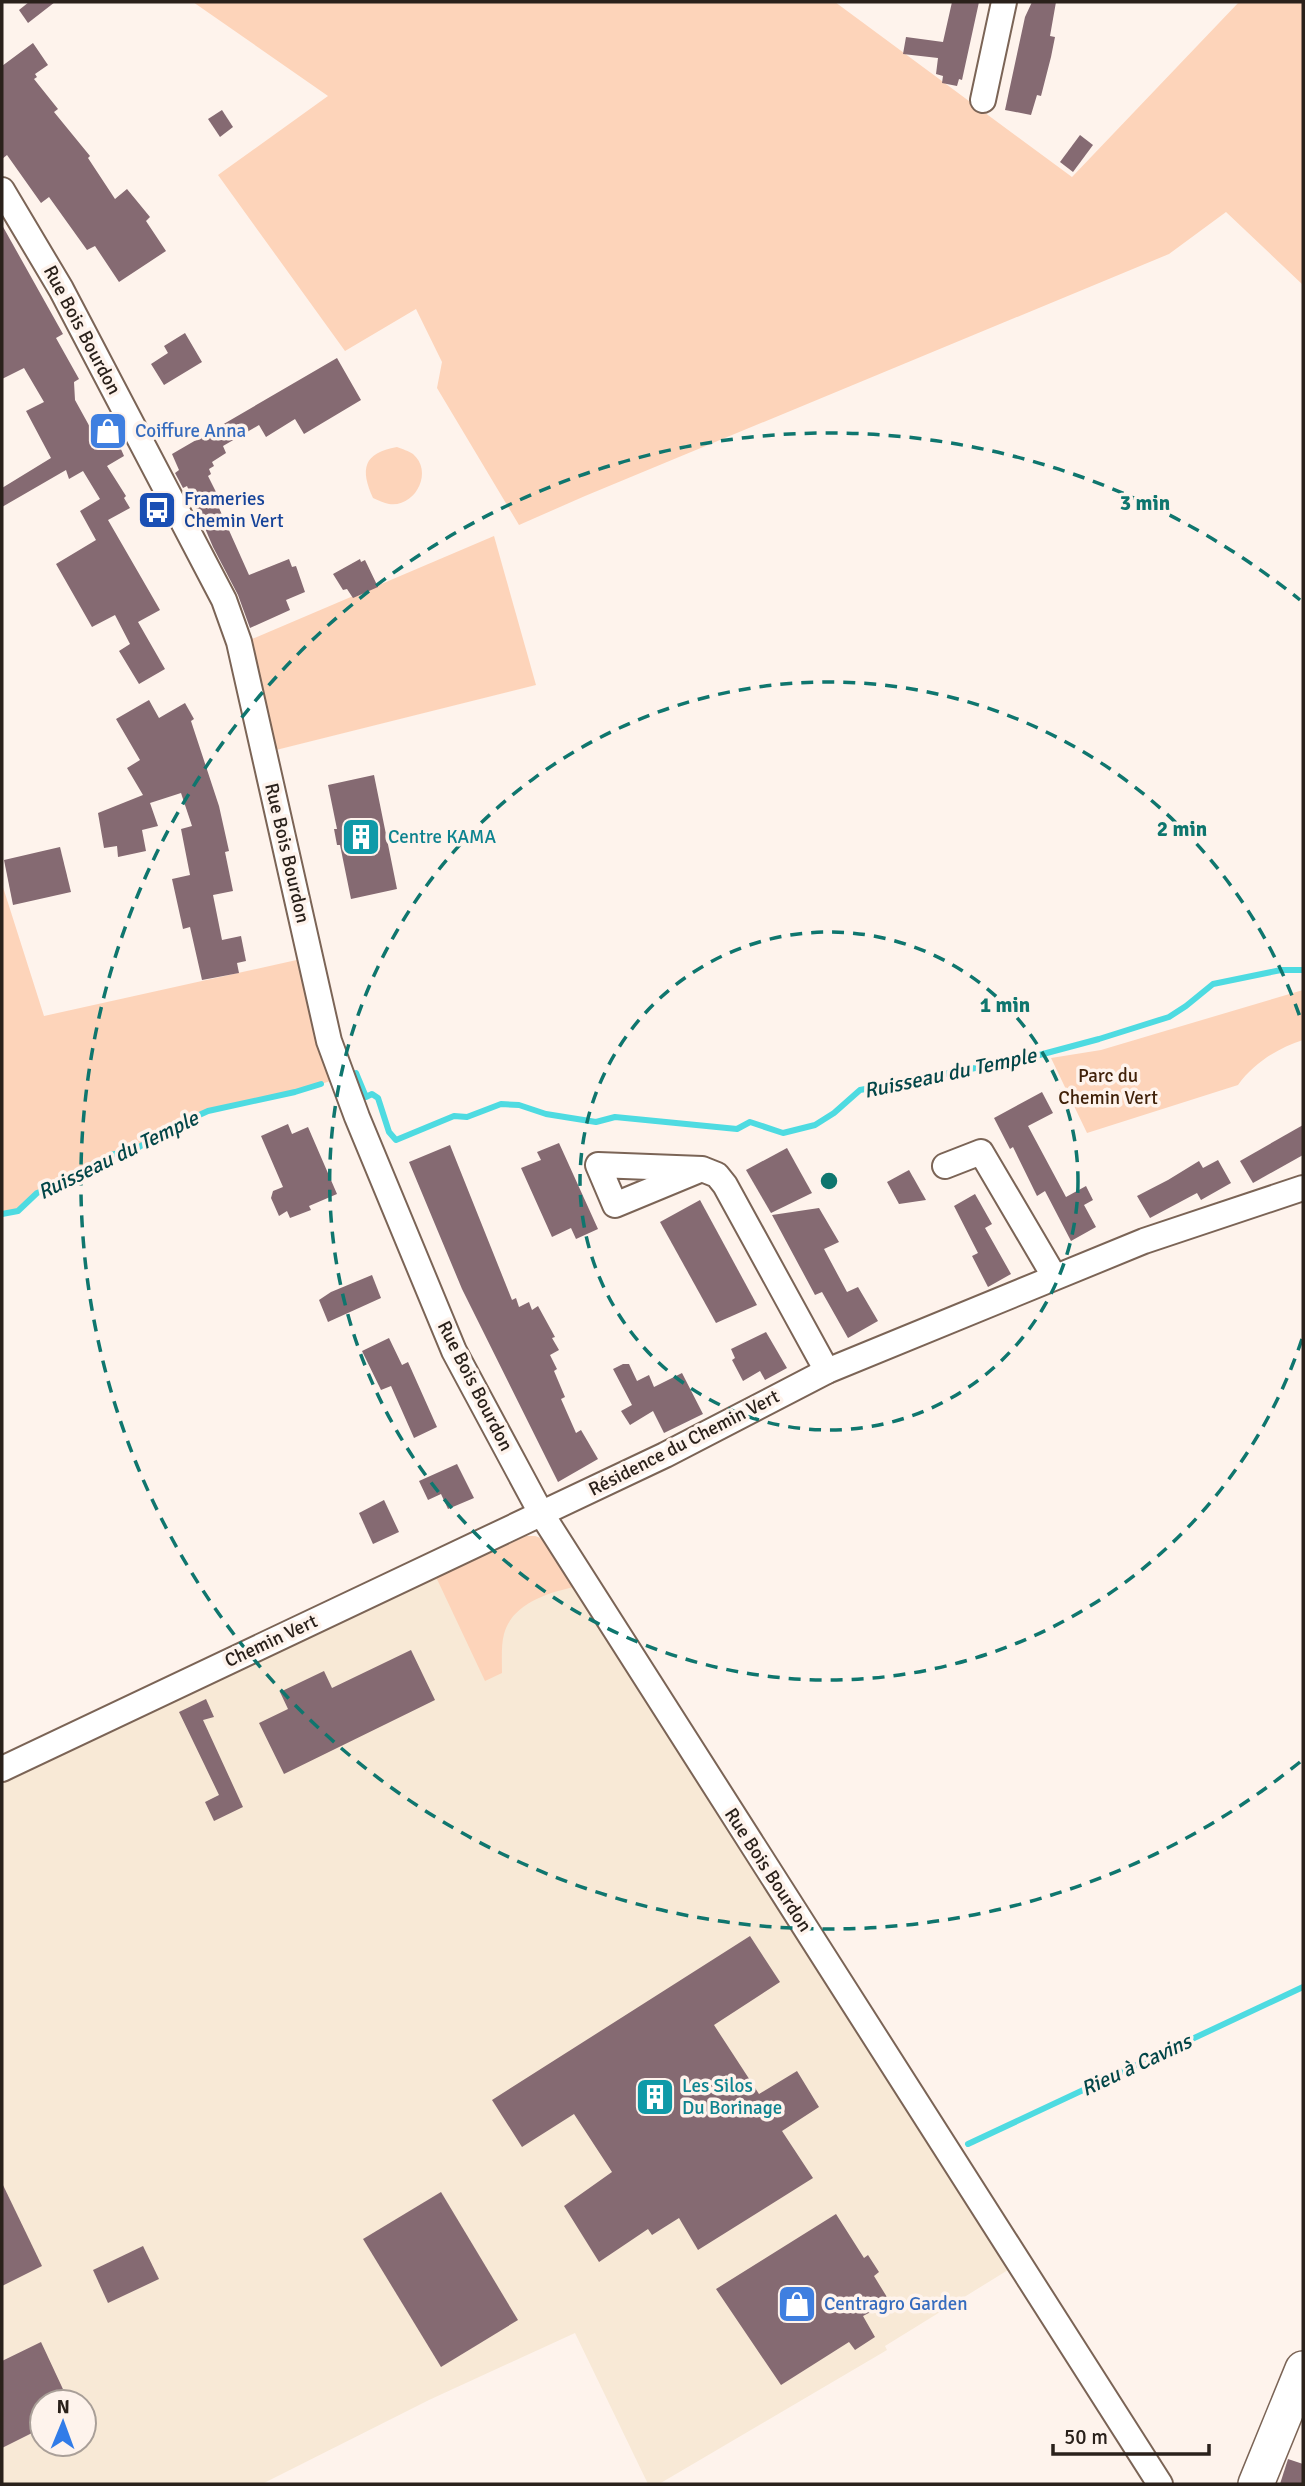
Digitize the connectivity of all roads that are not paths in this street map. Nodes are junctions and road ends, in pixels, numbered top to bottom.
1 (1004, 2) edge
2 (984, 100) dead end
3 (2, 190) edge
4 (945, 1166) dead end
5 (702, 1169) dead end
6 (1303, 1188) edge
7 (1054, 1276) junction
8 (827, 1371) junction
9 (541, 1513) junction
10 (2, 1769) edge
11 (1303, 2369) edge
12 (1160, 2484) edge
13 (1256, 2484) edge

1 - 2 street
3 - 9 street, Rue Bois Bourdon
4 - 7 street
5 - 8 street
6 - 7 street, Résidence du Chemin Vert
7 - 8 street, Résidence du Chemin Vert
8 - 9 street, Résidence du Chemin Vert
9 - 10 street, Chemin Vert
9 - 12 street, Rue Bois Bourdon
11 - 13 main road

